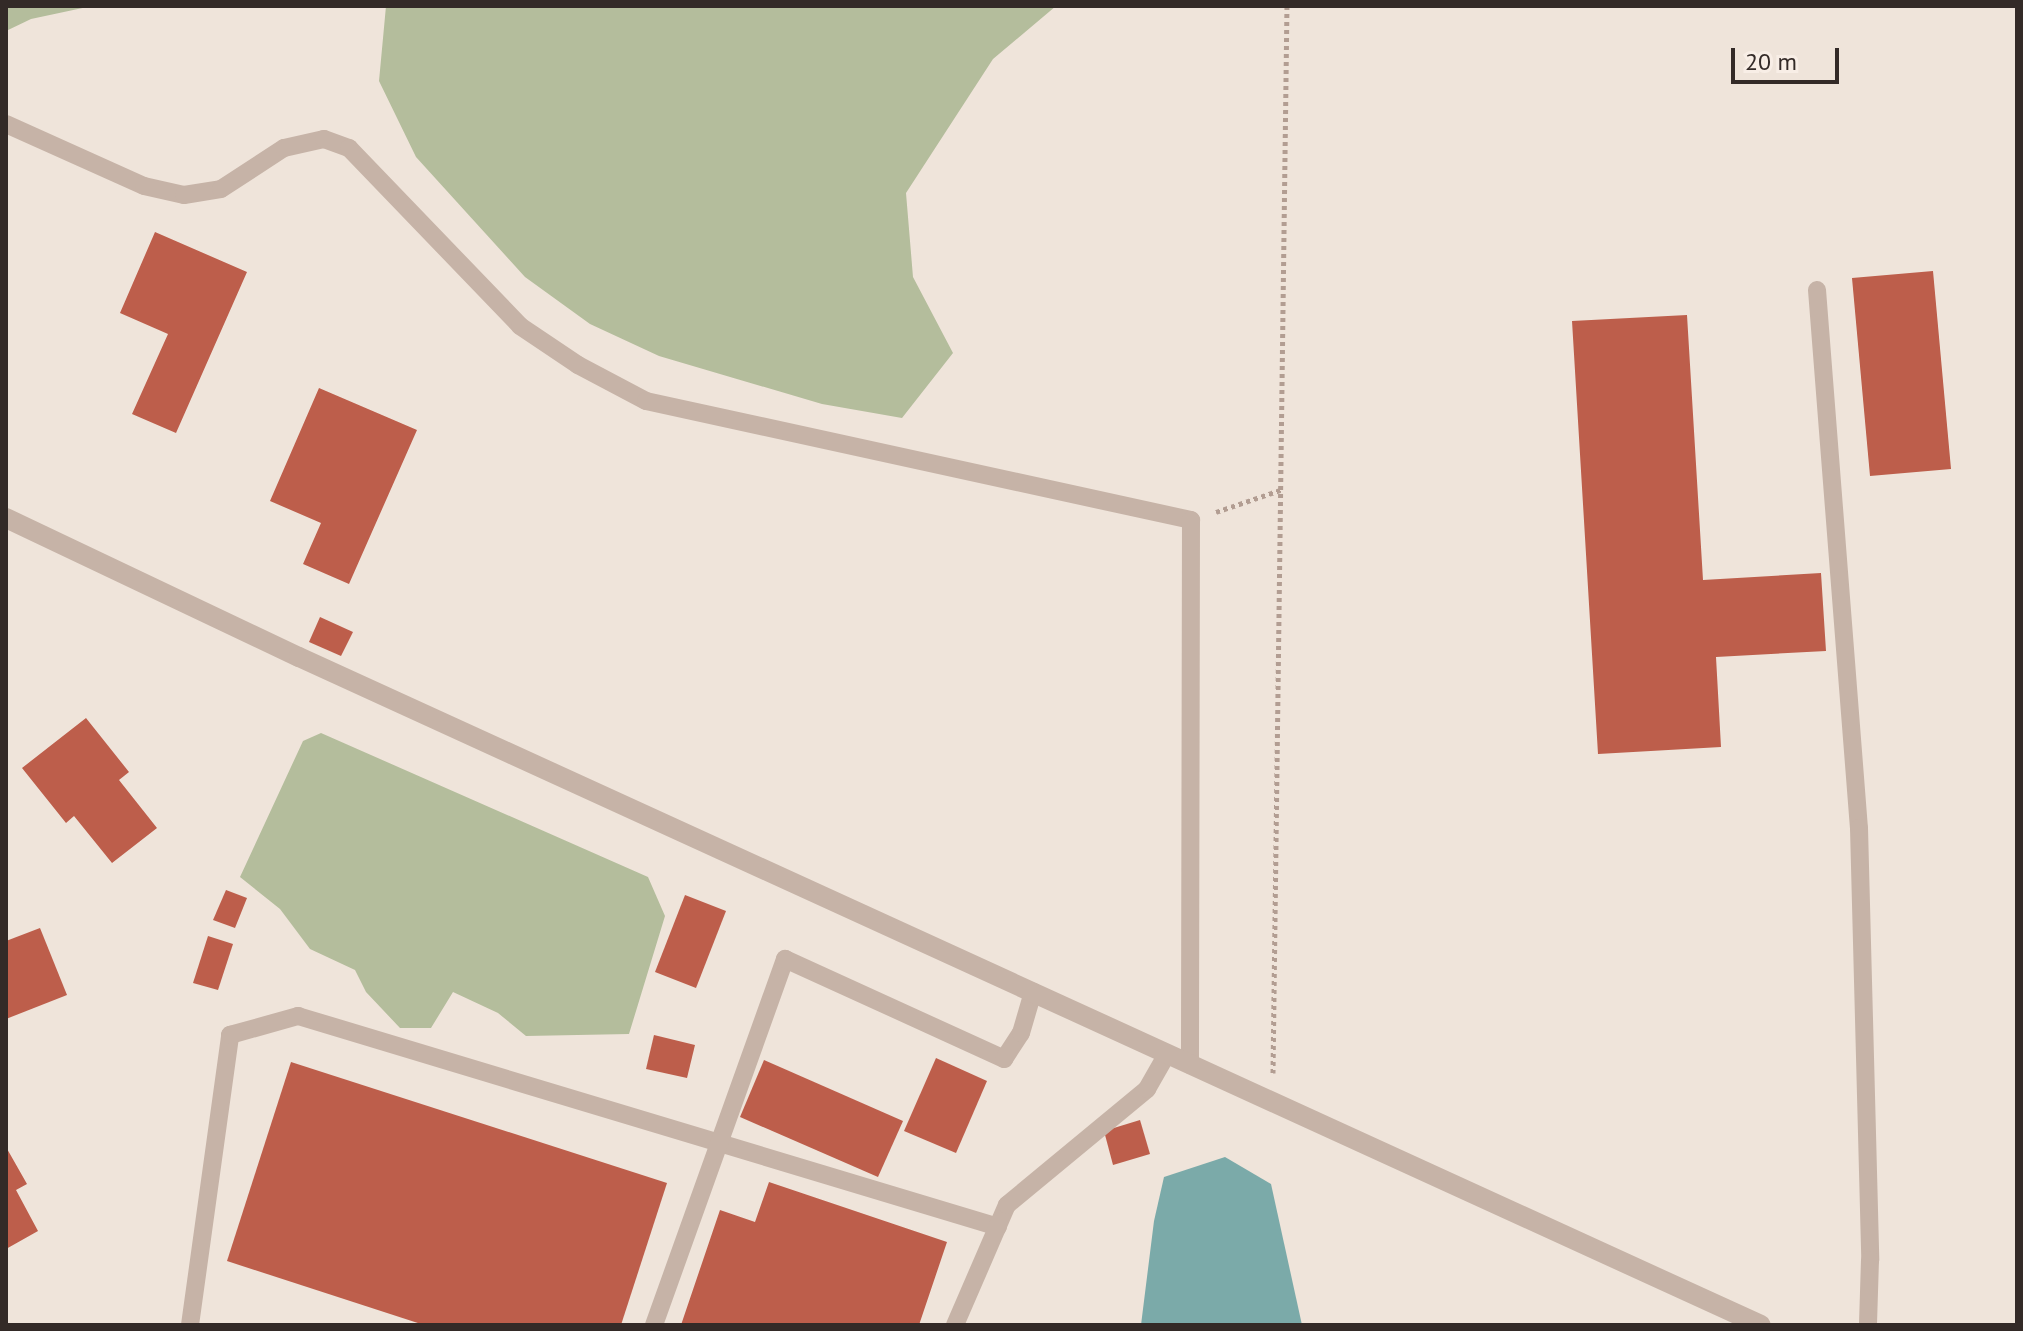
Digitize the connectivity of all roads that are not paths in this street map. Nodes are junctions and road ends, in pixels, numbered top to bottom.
1 (6, 124) edge
2 (1817, 290) dead end
3 (6, 518) edge
4 (1033, 992) junction
5 (1167, 1054) junction
6 (1190, 1065) junction
7 (719, 1143) junction
8 (998, 1227) junction
9 (190, 1325) edge
10 (654, 1325) edge
11 (955, 1325) edge
12 (1761, 1325) edge
13 (1868, 1325) edge

1 - 6 lane
2 - 13 lane
3 - 4 street
4 - 5 street
4 - 7 lane
5 - 6 street
5 - 8 lane
6 - 12 street
7 - 8 lane
7 - 9 lane
7 - 10 lane
8 - 11 lane

